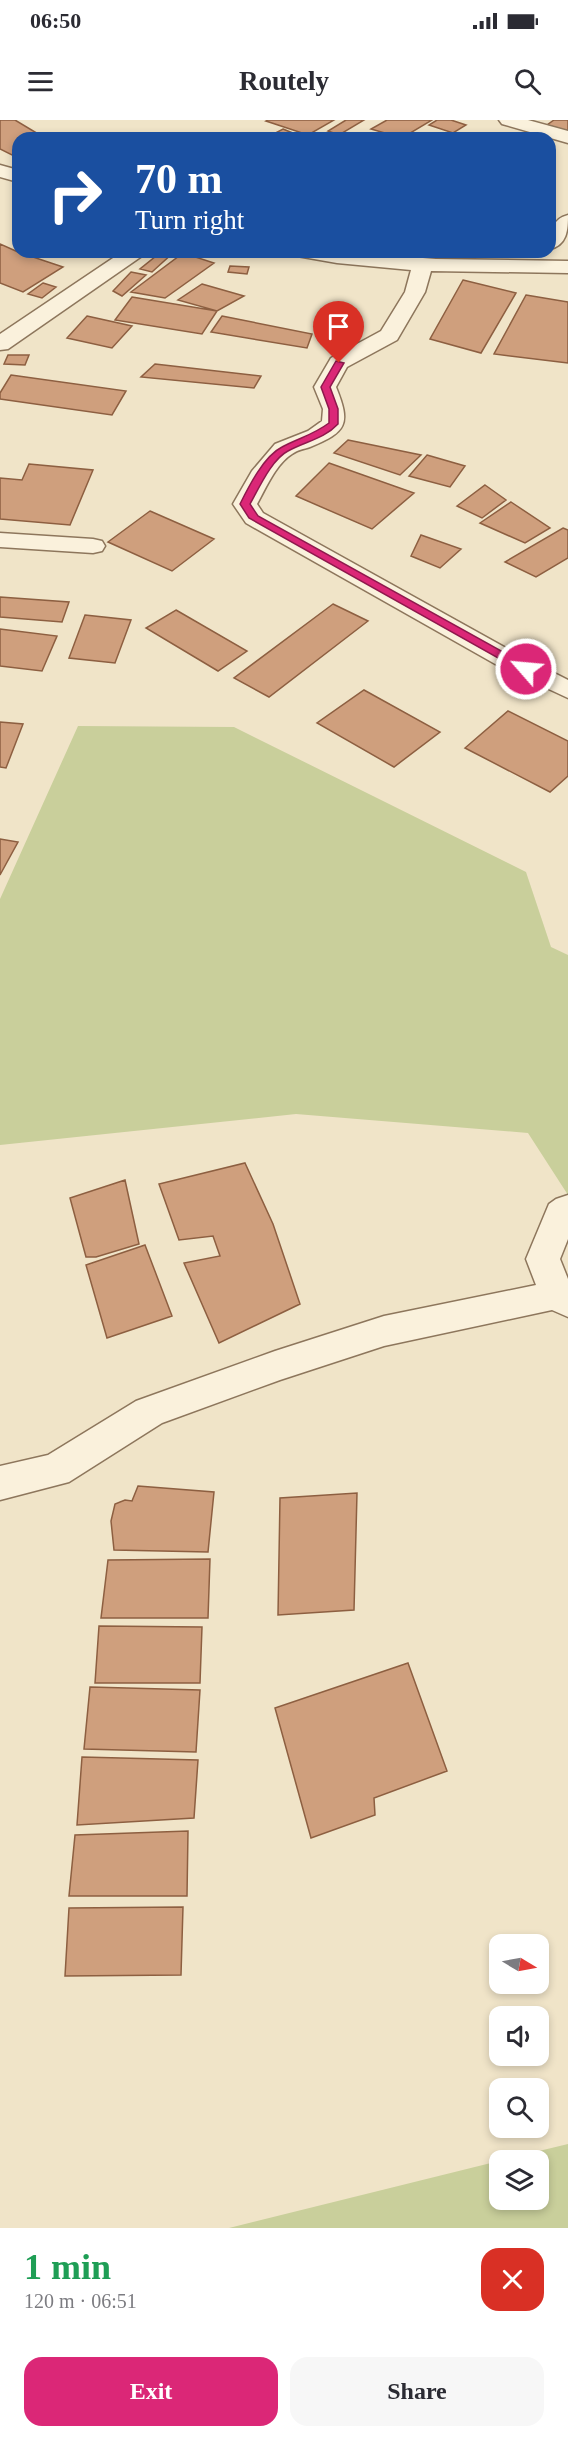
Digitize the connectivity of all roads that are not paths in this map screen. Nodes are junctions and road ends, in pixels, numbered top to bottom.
1 (508, 120) edge
2 (550, 132) edge
3 (568, 221) edge
4 (556, 236) edge
5 (126, 258) edge
6 (336, 258) edge
7 (554, 258) edge
8 (423, 265) junction
9 (568, 266) edge
10 (0, 345) edge
11 (0, 540) edge
12 (93, 546) dead end
13 (568, 690) edge
14 (568, 1208) edge
15 (562, 1299) edge
16 (0, 1483) edge

1 - 2 street
3 - 4 street
5 - 10 street
6 - 8 street
7 - 9 street
8 - 9 street
8 - 13 street
11 - 12 street
14 - 15 street
15 - 16 street

